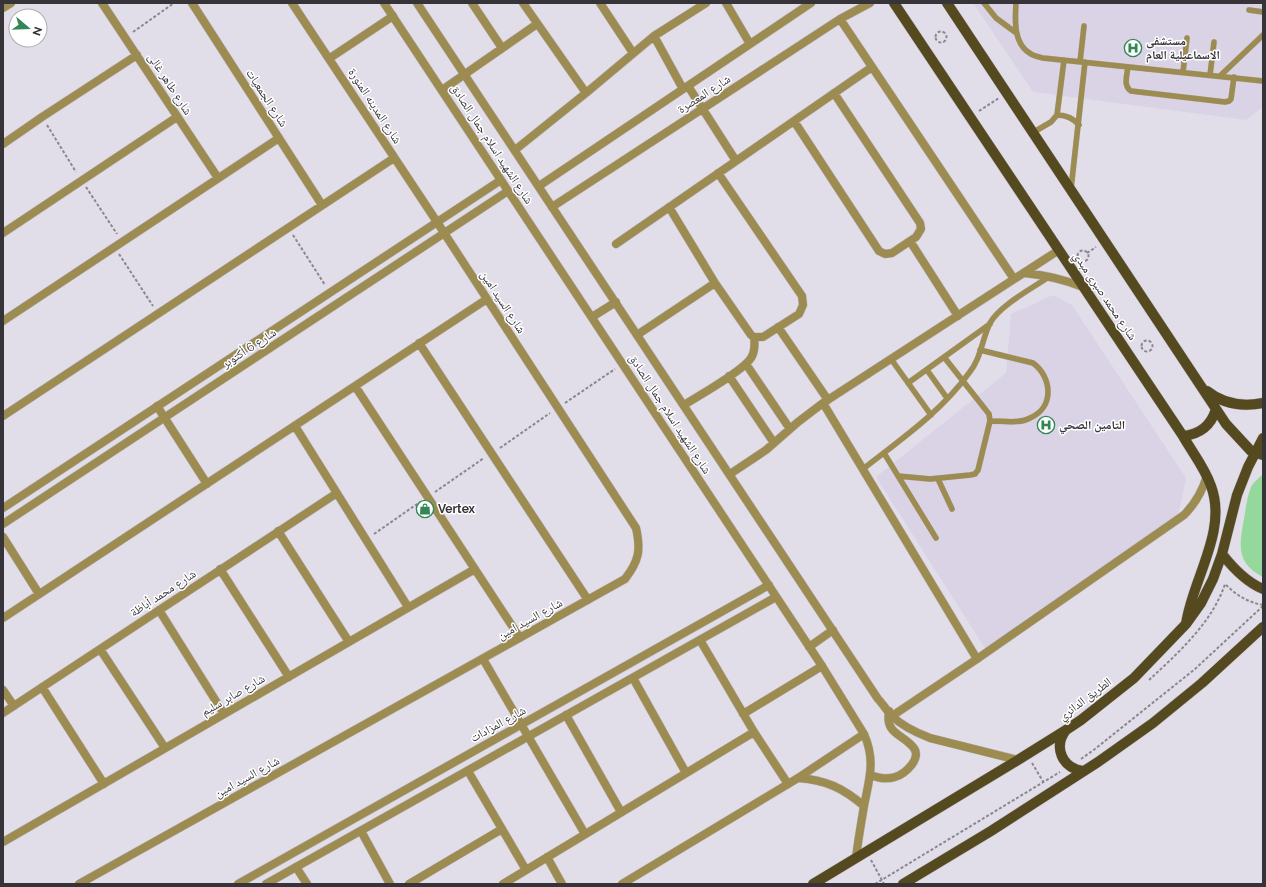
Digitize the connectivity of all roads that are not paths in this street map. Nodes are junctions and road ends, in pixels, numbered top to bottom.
1 (11, 3) edge
2 (102, 3) edge
3 (192, 3) edge
4 (292, 3) edge
5 (384, 3) edge
6 (417, 3) edge
7 (472, 3) edge
8 (523, 3) edge
9 (600, 3) edge
10 (726, 3) edge
11 (811, 3) edge
12 (870, 3) edge
13 (894, 3) edge
14 (947, 3) edge
15 (984, 3) edge
16 (1016, 3) edge
17 (702, 4) edge
18 (3, 8) edge
19 (1249, 10) dead end
20 (1263, 12) edge
21 (393, 16) junction
22 (840, 19) junction
23 (537, 24) junction
24 (1084, 26) dead end
25 (1016, 32) junction
26 (1263, 35) edge
27 (654, 36) junction
28 (1187, 38) dead end
29 (1214, 42) dead end
30 (750, 44) junction
31 (502, 48) junction
32 (633, 53) junction
33 (137, 56) junction
34 (330, 58) junction
35 (1064, 60) junction
36 (1083, 62) junction
37 (872, 67) junction
38 (1128, 67) junction
39 (1183, 72) junction
40 (464, 74) junction
41 (1210, 75) junction
42 (1220, 76) junction
43 (1234, 77) junction
44 (1263, 81) edge
45 (686, 88) junction
46 (442, 90) junction
47 (586, 93) junction
48 (834, 93) junction
49 (703, 109) junction
50 (1057, 115) junction
51 (177, 117) junction
52 (794, 121) junction
53 (1079, 125) junction
54 (1032, 133) junction
55 (279, 138) junction
56 (3, 144) edge
57 (515, 150) junction
58 (394, 158) junction
59 (736, 161) junction
60 (718, 173) junction
61 (218, 178) junction
62 (501, 180) junction
63 (539, 186) junction
64 (1071, 190) junction
65 (508, 191) junction
66 (322, 205) junction
67 (552, 207) junction
68 (669, 207) junction
69 (437, 222) junction
70 (3, 232) edge
71 (444, 233) junction
72 (910, 241) junction
73 (616, 244) dead end
74 (1059, 250) junction
75 (1024, 273) junction
76 (1050, 276) junction
77 (1014, 279) junction
78 (715, 283) junction
79 (1083, 287) junction
80 (487, 299) junction
81 (616, 302) junction
82 (958, 316) junction
83 (592, 318) junction
84 (3, 320) edge
85 (990, 324) junction
86 (778, 327) junction
87 (637, 335) junction
88 (754, 337) junction
89 (419, 343) junction
90 (980, 350) junction
91 (944, 357) junction
92 (891, 359) junction
93 (746, 364) junction
94 (927, 370) junction
95 (729, 376) junction
96 (962, 382) junction
97 (908, 383) junction
98 (355, 386) junction
99 (1203, 389) junction
100 (947, 398) junction
101 (825, 402) junction
102 (1263, 403) edge
103 (684, 405) junction
104 (157, 406) junction
105 (1216, 409) junction
106 (931, 415) junction
107 (3, 416) edge
108 (164, 418) junction
109 (990, 421) junction
110 (294, 426) junction
111 (790, 429) junction
112 (1183, 436) junction
113 (1263, 438) edge
114 (774, 443) junction
115 (884, 453) junction
116 (1259, 454) edge
117 (863, 469) junction
118 (730, 474) junction
119 (898, 476) junction
120 (1206, 476) junction
121 (938, 479) junction
122 (207, 484) junction
123 (337, 493) junction
124 (3, 508) edge
125 (952, 509) dead end
126 (3, 524) edge
127 (278, 531) junction
128 (3, 537) edge
129 (936, 538) dead end
130 (1222, 554) junction
131 (475, 569) junction
132 (220, 570) junction
133 (769, 585) junction
134 (1263, 589) edge
135 (40, 594) junction
136 (776, 597) junction
137 (588, 600) junction
138 (408, 607) junction
139 (159, 610) junction
140 (3, 618) edge
141 (1186, 624) junction
142 (1263, 627) edge
143 (833, 630) junction
144 (520, 638) junction
145 (700, 640) junction
146 (349, 642) junction
147 (809, 647) junction
148 (100, 649) junction
149 (483, 659) junction
150 (977, 659) junction
151 (822, 666) junction
152 (289, 676) junction
153 (633, 678) junction
154 (42, 687) junction
155 (3, 690) edge
156 (14, 706) junction
157 (3, 713) edge
158 (890, 713) junction
159 (224, 714) junction
160 (743, 714) junction
161 (566, 715) junction
162 (521, 725) junction
163 (1066, 730) junction
164 (754, 732) junction
165 (864, 734) junction
166 (528, 737) junction
167 (165, 748) junction
168 (1022, 758) junction
169 (468, 771) junction
170 (1083, 771) junction
171 (686, 773) junction
172 (870, 774) junction
173 (798, 778) junction
174 (104, 784) junction
175 (788, 784) junction
176 (864, 806) junction
177 (621, 812) junction
178 (502, 829) junction
179 (360, 831) junction
180 (585, 834) junction
181 (3, 842) edge
182 (547, 858) junction
183 (856, 858) junction
184 (296, 867) junction
185 (526, 870) junction
186 (79, 884) edge
187 (238, 884) edge
188 (266, 884) edge
189 (307, 884) edge
190 (390, 884) edge
191 (409, 884) edge
192 (503, 884) edge
193 (562, 884) edge
194 (622, 884) edge
195 (813, 884) edge
196 (903, 884) edge

1 - 18 street
2 - 33 street, شارع طاهر غالى
3 - 55 street, شارع الجمعيات
4 - 34 street, شارع المدينه المنورة
5 - 21 street, شارع الشهيد اسلام جمال الصادق
6 - 40 street, شارع الشهيد اسلام جمال الصادق
7 - 31 street
8 - 23 street
9 - 32 street
10 - 30 street
11 - 30 street, شارع المعصرة
12 - 22 street, شارع المعصرة
13 - 74 main road, شارع محمد صبرى مبدي
14 - 54 main road
15 - 25 lane
16 - 25 lane
17 - 27 street
19 - 20 lane
21 - 34 street
21 - 46 street, شارع الشهيد اسلام جمال الصادق
22 - 37 street
22 - 49 street, شارع المعصرة
23 - 31 street
23 - 47 street
24 - 36 lane
25 - 35 lane
26 - 42 lane
27 - 32 street
27 - 45 street
28 - 39 lane
29 - 41 lane
30 - 45 street, شارع المعصرة
31 - 40 street
32 - 47 street
33 - 51 street, شارع طاهر غالى
33 - 56 street
34 - 58 street, شارع المدينه المنورة
35 - 36 lane
35 - 50 lane
36 - 38 lane
36 - 53 lane
37 - 48 street
37 - 77 street
38 - 39 lane
38 - 43 lane
39 - 41 lane
40 - 46 street
40 - 57 street, شارع الشهيد اسلام جمال الصادق
41 - 42 lane
42 - 43 lane
43 - 44 lane
45 - 49 street
45 - 63 street, شارع المعصرة
46 - 62 street, شارع الشهيد اسلام جمال الصادق
47 - 57 street
48 - 52 street
48 - 72 street
49 - 59 street
49 - 67 street, شارع المعصرة
50 - 53 lane
50 - 54 lane
51 - 61 street, شارع طاهر غالى
51 - 70 street
52 - 59 street
52 - 72 street
53 - 64 lane
54 - 64 main road
55 - 61 street
55 - 66 street, شارع الجمعيات
57 - 63 street, شارع الشهيد اسلام جمال الصادق
58 - 66 street
58 - 69 street, شارع المدينه المنورة
59 - 60 street
60 - 68 street
60 - 86 street
61 - 84 street
62 - 65 street, شارع الشهيد اسلام جمال الصادق
62 - 69 street, شارع 6 أكتوبر
63 - 67 street, شارع الشهيد اسلام جمال الصادق
64 - 99 main road
65 - 71 street, شارع 6 أكتوبر
65 - 83 street, شارع الشهيد اسلام جمال الصادق
66 - 107 street
67 - 81 street, شارع الشهيد اسلام جمال الصادق
68 - 73 street
68 - 78 street
69 - 71 street, شارع السيد امين
69 - 104 street, شارع 6 أكتوبر
71 - 80 street, شارع السيد امين
71 - 108 street, شارع 6 أكتوبر
72 - 82 street
74 - 75 street
74 - 79 main road, شارع محمد صبرى مبدي
75 - 76 street
75 - 77 street
76 - 79 street
76 - 85 lane
77 - 82 street
78 - 87 street
78 - 88 street
79 - 112 main road, شارع محمد صبرى مبدي
80 - 89 street
80 - 137 street, شارع السيد امين
81 - 83 street
81 - 87 street, شارع الشهيد اسلام جمال الصادق
82 - 92 street
83 - 133 street, شارع الشهيد اسلام جمال الصادق
85 - 90 lane
85 - 91 lane
86 - 88 street
86 - 101 street
87 - 103 street, شارع الشهيد اسلام جمال الصادق
88 - 93 street
89 - 98 street
89 - 137 street
90 - 96 lane
90 - 109 lane
91 - 94 lane
91 - 96 lane
92 - 97 lane
92 - 101 street
93 - 95 street
93 - 111 street
94 - 97 lane
94 - 100 lane
95 - 103 street
95 - 114 street
96 - 100 lane
96 - 109 lane
97 - 106 lane
98 - 110 street
98 - 131 street
99 - 102 main road
99 - 105 main road
100 - 106 lane
101 - 111 street
101 - 117 street
103 - 118 street, شارع الشهيد اسلام جمال الصادق
104 - 108 street
104 - 124 street, شارع 6 أكتوبر
105 - 112 main road
105 - 116 main road
106 - 115 lane
108 - 122 street
108 - 126 street, شارع 6 أكتوبر
109 - 121 lane
110 - 122 street
110 - 123 street
111 - 114 street
112 - 120 main road, شارع محمد صبرى مبدي
113 - 116 main road, الطريق الدائري
114 - 118 street
115 - 117 lane
115 - 119 lane
116 - 130 main road, الطريق الدائري
117 - 150 street
118 - 143 street, شارع الشهيد اسلام جمال الصادق
119 - 121 lane
119 - 129 lane
120 - 141 main road, شارع محمد صبرى مبدي
120 - 150 street
121 - 125 lane
122 - 135 street
123 - 127 street, شارع محمد أباظة
123 - 138 street
127 - 132 street, شارع محمد أباظة
127 - 146 street
128 - 135 street
130 - 134 main road
130 - 141 main road, الطريق الدائري
131 - 138 street, شارع صابر سليم
131 - 144 street
132 - 139 street, شارع محمد أباظة
132 - 152 street
133 - 136 street, شارع الشهيد اسلام جمال الصادق
133 - 162 street, شارع المزادات
135 - 140 street
136 - 145 street
136 - 147 street, شارع الشهيد اسلام جمال الصادق
137 - 144 street, شارع السيد امين
138 - 146 street, شارع صابر سليم
139 - 148 street, شارع محمد أباظة
139 - 159 street
141 - 163 main road, الطريق الدائري
142 - 170 main road
143 - 147 street
143 - 158 street, شارع الشهيد اسلام جمال الصادق
144 - 149 street, شارع السيد امين
145 - 153 street
145 - 160 street
146 - 152 street, شارع صابر سليم
147 - 151 street, شارع الشهيد اسلام جمال الصادق
148 - 154 street, شارع محمد أباظة
148 - 167 street
149 - 162 street
149 - 186 street, شارع السيد امين
150 - 158 street
151 - 160 street
151 - 165 street, شارع الشهيد اسلام جمال الصادق
152 - 159 street, شارع صابر سليم
153 - 161 street
153 - 171 street
154 - 156 street, شارع محمد أباظة
154 - 174 street
155 - 156 street
156 - 157 street, شارع محمد أباظة
158 - 168 street, شارع الشهيد اسلام جمال الصادق
158 - 172 street
159 - 167 street, شارع صابر سليم
160 - 164 street
161 - 166 street
161 - 177 street
162 - 166 street
162 - 187 street, شارع المزادات
163 - 168 main road, الطريق الدائري
163 - 170 main road
164 - 171 street
164 - 175 street
165 - 172 street, شارع الشهيد اسلام جمال الصادق
165 - 173 street
166 - 169 street
166 - 180 street
167 - 174 street, شارع صابر سليم
168 - 183 main road, الطريق الدائري
169 - 178 street
169 - 179 street
170 - 196 main road
171 - 177 street
172 - 176 street, شارع الشهيد اسلام جمال الصادق
173 - 175 street
173 - 176 street
174 - 181 street, شارع صابر سليم
175 - 194 street
176 - 183 street, شارع الشهيد اسلام جمال الصادق
177 - 180 street
178 - 185 street
178 - 191 street
179 - 184 street
179 - 190 street
180 - 182 street
182 - 185 street
182 - 193 street
183 - 195 main road, الطريق الدائري
184 - 188 street
184 - 189 street
185 - 192 street

